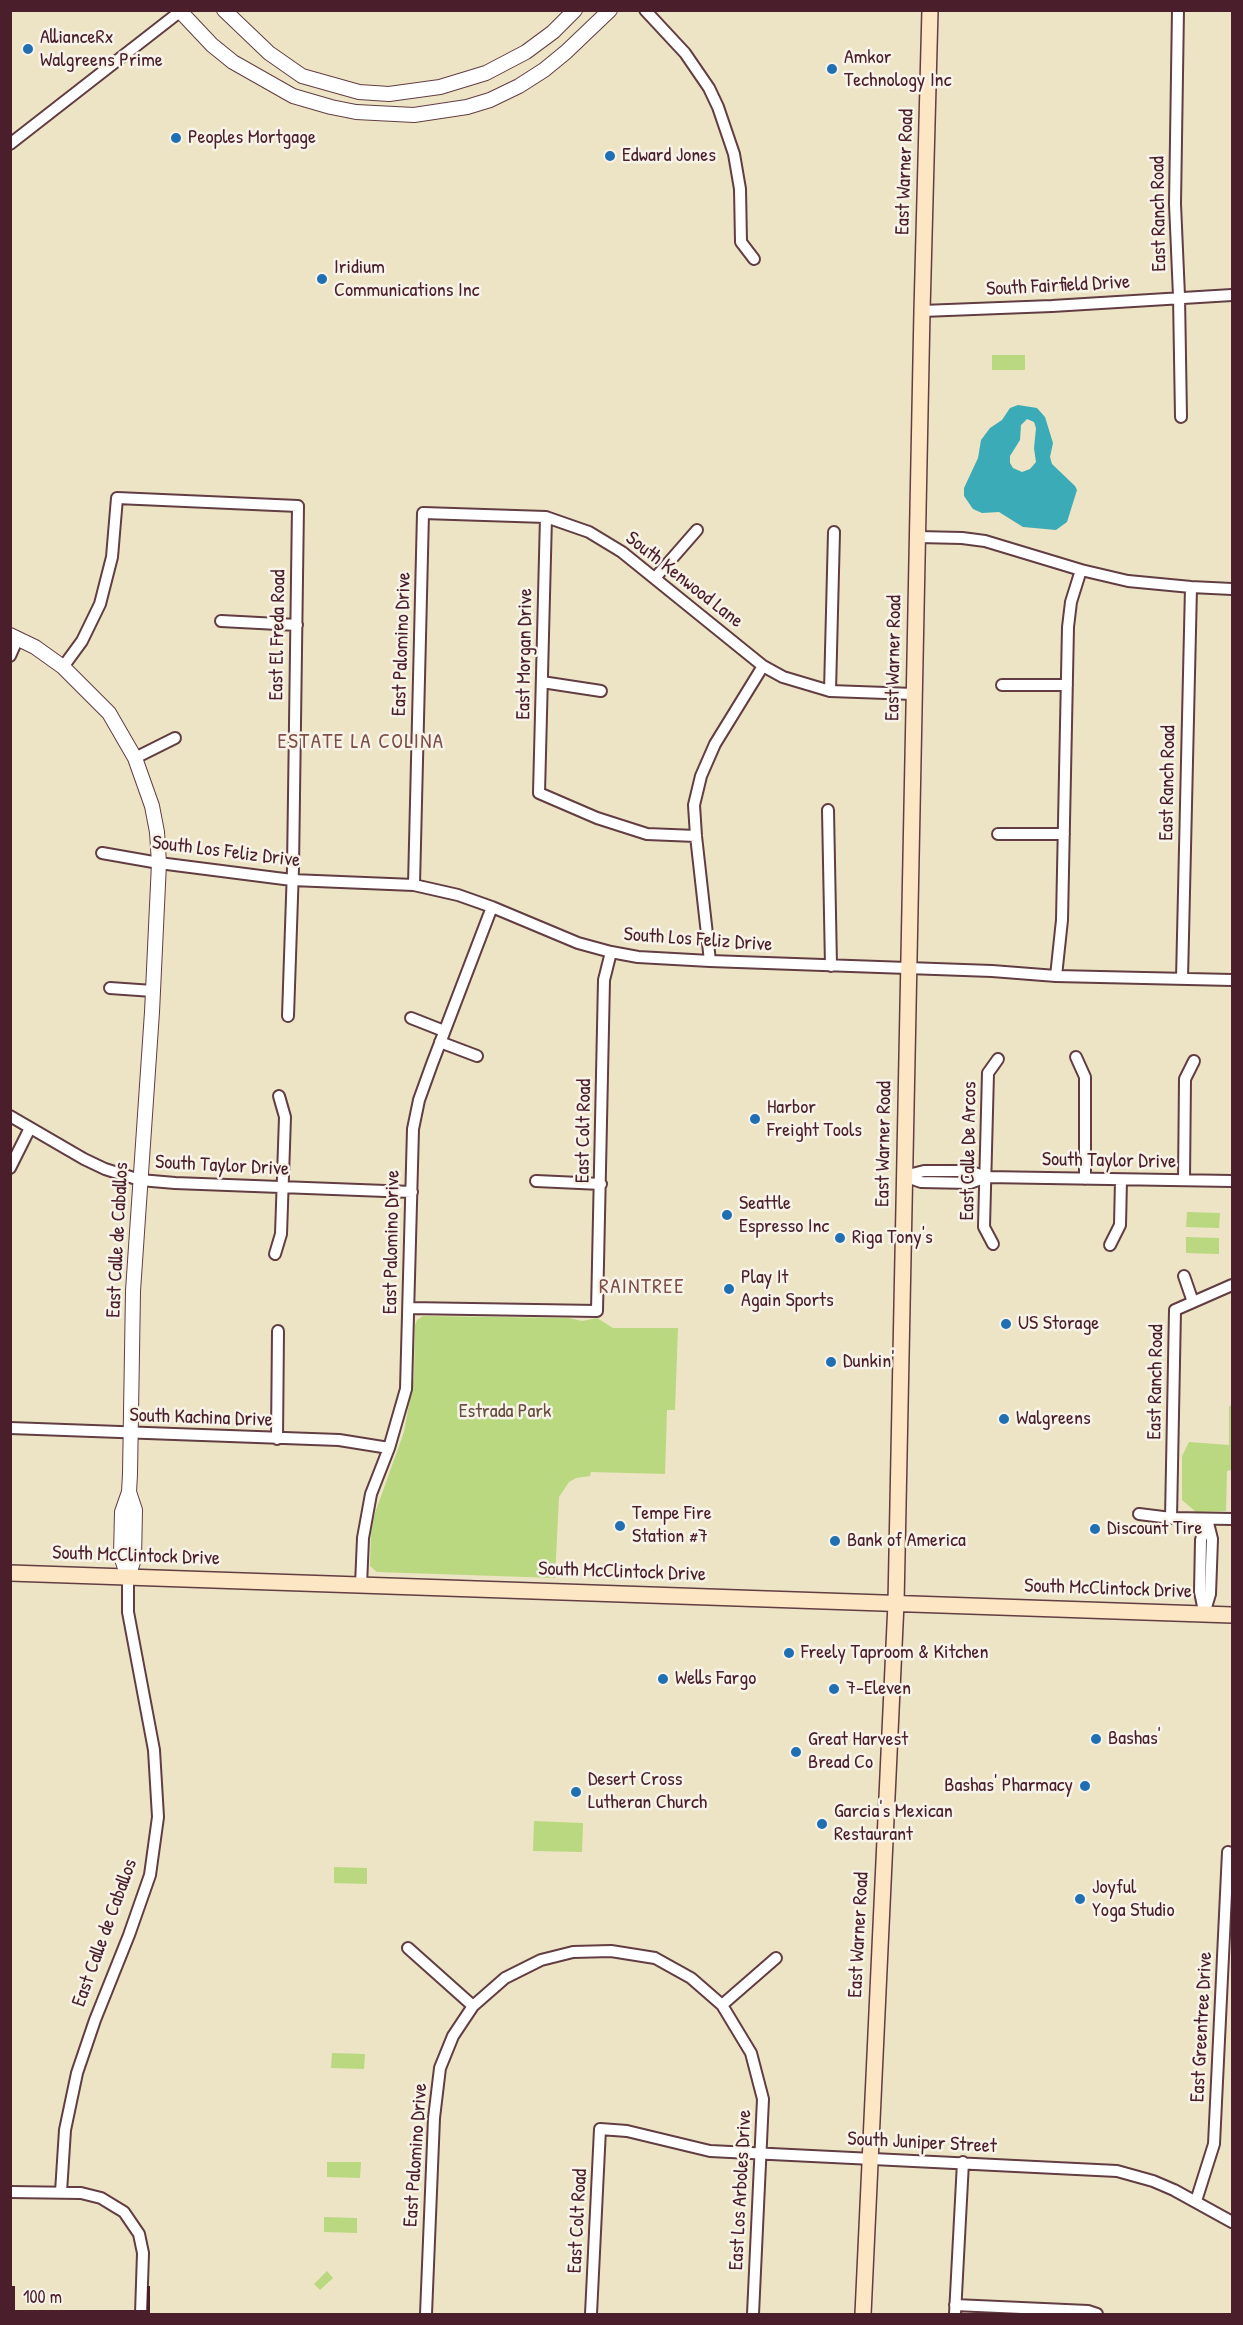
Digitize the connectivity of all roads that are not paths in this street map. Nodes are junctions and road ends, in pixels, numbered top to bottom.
1 (224, 10) edge
2 (575, 10) edge
3 (610, 10) edge
4 (645, 10) edge
5 (923, 10) edge
6 (930, 10) edge
7 (1178, 10) edge
8 (180, 11) edge
9 (930, 35) junction
10 (10, 144) edge
11 (754, 259) dead end
12 (1233, 295) edge
13 (1179, 296) junction
14 (922, 311) junction
15 (1181, 417) dead end
16 (423, 513) joint
17 (546, 517) junction
18 (697, 530) dead end
19 (834, 532) dead end
20 (918, 537) junction
21 (1081, 570) junction
22 (655, 579) junction
23 (1191, 587) junction
24 (1233, 589) edge
25 (221, 621) dead end
26 (297, 625) junction
27 (14, 636) edge
28 (10, 656) edge
29 (63, 666) junction
30 (763, 666) junction
31 (542, 682) junction
32 (1002, 685) dead end
33 (1067, 685) junction
34 (601, 691) dead end
35 (830, 691) junction
36 (915, 694) junction
37 (175, 738) dead end
38 (135, 758) junction
39 (828, 810) dead end
40 (998, 834) dead end
41 (1064, 834) junction
42 (696, 836) junction
43 (102, 853) dead end
44 (159, 863) junction
45 (292, 880) junction
46 (414, 885) junction
47 (492, 907) junction
48 (611, 952) junction
49 (710, 961) junction
50 (831, 966) junction
51 (909, 968) junction
52 (1056, 976) junction
53 (1182, 979) junction
54 (1233, 980) edge
55 (110, 988) dead end
56 (153, 991) junction
57 (288, 1016) dead end
58 (411, 1018) dead end
59 (444, 1031) junction
60 (440, 1042) junction
61 (477, 1056) dead end
62 (1076, 1057) dead end
63 (998, 1059) dead end
64 (1194, 1061) dead end
65 (279, 1096) dead end
66 (10, 1116) edge
67 (30, 1128) junction
68 (10, 1168) edge
69 (904, 1176) junction
70 (986, 1177) junction
71 (1085, 1179) junction
72 (140, 1180) junction
73 (1121, 1180) junction
74 (1184, 1180) junction
75 (536, 1181) dead end
76 (1233, 1181) edge
77 (601, 1184) junction
78 (283, 1187) junction
79 (412, 1192) junction
80 (993, 1244) dead end
81 (1110, 1245) dead end
82 (275, 1254) dead end
83 (1184, 1276) dead end
84 (1233, 1285) edge
85 (1193, 1302) junction
86 (409, 1308) junction
87 (278, 1331) dead end
88 (10, 1428) edge
89 (131, 1433) junction
90 (277, 1439) junction
91 (389, 1448) junction
92 (1139, 1514) dead end
93 (1171, 1518) junction
94 (1207, 1519) junction
95 (1233, 1519) edge
96 (10, 1573) edge
97 (128, 1577) junction
98 (361, 1585) junction
99 (896, 1603) junction
100 (1204, 1614) junction
101 (1233, 1615) edge
102 (1230, 1852) edge
103 (408, 1948) dead end
104 (776, 1958) dead end
105 (722, 2005) junction
106 (473, 2006) junction
107 (600, 2129) joint
108 (760, 2152) junction
109 (869, 2158) junction
110 (963, 2162) junction
111 (10, 2192) edge
112 (61, 2192) junction
113 (1196, 2201) junction
114 (1233, 2222) edge
115 (955, 2310) edge
116 (141, 2314) edge
117 (426, 2314) edge
118 (591, 2314) edge
119 (753, 2314) edge
120 (863, 2314) edge
121 (1097, 2314) edge

1 - 2 street
3 - 8 street
4 - 11 street
5 - 9 main road
6 - 9 main road, East Warner Road
7 - 13 street, East Ranch Road
8 - 10 street
9 - 14 main road, East Warner Road
12 - 13 street, South Fairfield Drive
13 - 14 street, South Fairfield Drive
13 - 15 street, East Ranch Road
14 - 20 main road, East Warner Road
16 - 17 street, South Kenwood Lane
16 - 46 street, East Palomino Drive
17 - 22 street, South Kenwood Lane
17 - 31 street, East Morgan Drive
18 - 22 street
19 - 35 street
20 - 21 street
20 - 36 main road, East Warner Road
21 - 23 street
21 - 33 street
22 - 30 street, South Kenwood Lane
23 - 24 street
23 - 53 street, East Ranch Road
25 - 26 street
26 - 29 street, East El Freda Road
26 - 45 street, East El Freda Road
27 - 28 street
27 - 29 street, East Calle de Caballos
29 - 38 street, East Calle de Caballos
30 - 35 street, South Kenwood Lane
30 - 42 street
31 - 34 street
31 - 42 street, East Morgan Drive
32 - 33 street
33 - 41 street
35 - 36 street, South Kenwood Lane
36 - 51 main road, East Warner Road
37 - 38 street
38 - 44 street, East Calle de Caballos
39 - 50 street
40 - 41 street
41 - 52 street
42 - 49 street
43 - 44 street, South Los Feliz Drive
44 - 45 street, South Los Feliz Drive
44 - 56 street, East Calle de Caballos
45 - 46 street, South Los Feliz Drive
45 - 57 street, East El Freda Road
46 - 47 street, South Los Feliz Drive
47 - 48 street, South Los Feliz Drive
47 - 59 street, East Palomino Drive
48 - 49 street, South Los Feliz Drive
48 - 77 street, East Colt Road
49 - 50 street, South Los Feliz Drive
50 - 51 street, South Los Feliz Drive
51 - 52 street, South Los Feliz Drive
51 - 69 main road, East Warner Road
52 - 53 street, South Los Feliz Drive
53 - 54 street, South Los Feliz Drive
55 - 56 street
56 - 72 street, East Calle de Caballos
58 - 59 street
59 - 60 street, East Palomino Drive
60 - 61 street
60 - 79 street, East Palomino Drive
62 - 71 street
63 - 70 street, East Calle De Arcos
64 - 74 street
65 - 78 street
66 - 67 street, South Taylor Drive
67 - 68 street
67 - 72 street, South Taylor Drive
69 - 70 street, South Taylor Drive
69 - 99 main road, East Warner Road
70 - 71 street, South Taylor Drive
70 - 80 street, East Calle De Arcos
71 - 73 street, South Taylor Drive
72 - 78 street, South Taylor Drive
72 - 89 street, East Calle de Caballos
73 - 74 street, South Taylor Drive
73 - 81 street
74 - 76 street, South Taylor Drive
75 - 77 street
77 - 86 street, East Colt Road
78 - 79 street, South Taylor Drive
78 - 82 street
79 - 86 street, East Palomino Drive
83 - 85 street
84 - 85 street, East Ranch Road
85 - 93 street, East Ranch Road
86 - 91 street, East Palomino Drive
87 - 90 street
88 - 89 street, South Kachina Drive
89 - 90 street, South Kachina Drive
89 - 97 street, East Calle de Caballos
90 - 91 street, South Kachina Drive
91 - 98 street, East Palomino Drive
92 - 93 street
93 - 94 street
94 - 95 street
94 - 100 street
96 - 97 main road, South McClintock Drive
97 - 98 main road, South McClintock Drive
97 - 112 street, East Calle de Caballos
98 - 99 main road, South McClintock Drive
99 - 100 main road, South McClintock Drive
99 - 109 main road, East Warner Road
100 - 101 main road, South McClintock Drive
102 - 113 street, East Greentree Drive
103 - 106 street
104 - 105 street
105 - 106 street, East Los Arboles Drive
105 - 108 street, East Los Arboles Drive
106 - 117 street, East Palomino Drive
107 - 108 street, South Juniper Street
107 - 118 street, East Colt Road
108 - 109 street, South Juniper Street
108 - 119 street, East Los Arboles Drive
109 - 110 street, South Juniper Street
109 - 120 main road, East Warner Road
110 - 113 street, South Juniper Street
110 - 115 street
111 - 112 street
112 - 116 street
113 - 114 street, South Juniper Street
115 - 121 street

